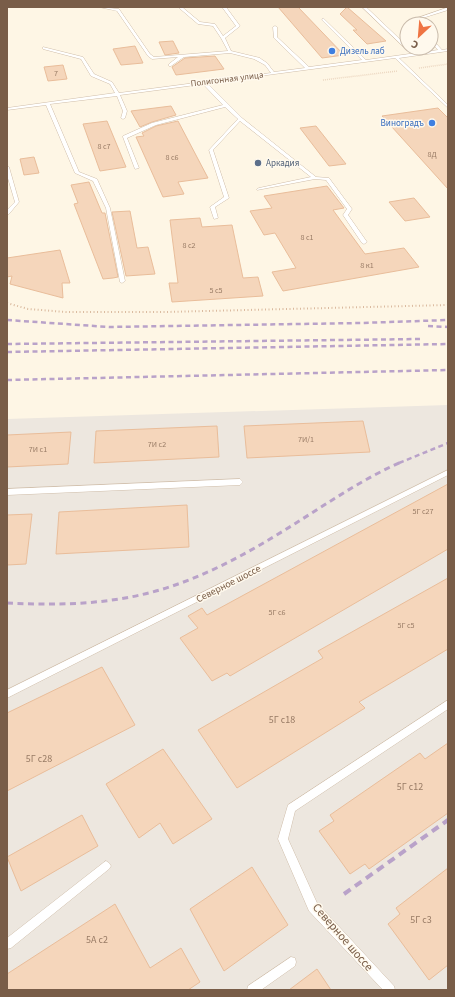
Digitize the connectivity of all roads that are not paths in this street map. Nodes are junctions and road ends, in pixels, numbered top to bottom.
1 (101, 7) edge
2 (180, 7) edge
3 (224, 7) edge
4 (364, 7) edge
5 (446, 9) dead end
6 (426, 16) edge
7 (323, 19) dead end
8 (275, 27) dead end
9 (223, 38) junction
10 (399, 40) edge
11 (44, 48) dead end
12 (448, 50) edge
13 (441, 51) edge
14 (230, 52) junction
15 (185, 55) junction
16 (405, 56) edge
17 (396, 57) junction
18 (365, 61) junction
19 (170, 66) dead end
20 (308, 69) junction
21 (274, 74) junction
22 (204, 83) junction
23 (118, 94) junction
24 (48, 104) junction
25 (227, 105) junction
26 (448, 107) edge
27 (7, 109) edge
28 (122, 118) dead end
29 (240, 119) junction
30 (7, 167) edge
31 (137, 168) dead end
32 (315, 178) junction
33 (258, 189) dead end
34 (7, 213) edge
35 (216, 218) dead end
36 (364, 242) dead end
37 (122, 281) dead end
38 (448, 472) edge
39 (240, 482) dead end
40 (7, 492) edge
41 (7, 694) edge
42 (448, 704) edge
43 (106, 866) dead end
44 (7, 944) edge
45 (291, 962) dead end
46 (252, 990) edge
47 (390, 990) edge

1 - 15 lane
2 - 9 lane
3 - 9 lane
4 - 10 lane
5 - 6 lane
7 - 18 lane
8 - 20 lane
9 - 14 lane
11 - 23 lane
12 - 13 lane, Полигонная улица
14 - 15 lane
14 - 21 lane
15 - 19 lane
16 - 17 lane, Полигонная улица
17 - 18 lane, Полигонная улица
17 - 26 lane
18 - 20 lane, Полигонная улица
20 - 21 lane, Полигонная улица
21 - 22 lane, Полигонная улица
22 - 23 lane, Полигонная улица
22 - 25 lane
23 - 24 lane, Полигонная улица
23 - 28 lane
24 - 27 lane, Полигонная улица
24 - 37 lane
25 - 29 lane
25 - 31 lane
29 - 32 lane
29 - 35 lane
30 - 34 lane
32 - 33 lane
32 - 36 lane
38 - 41 lane, Северное шоссе
39 - 40 lane
42 - 47 lane, Северное шоссе
43 - 44 lane
45 - 46 lane

